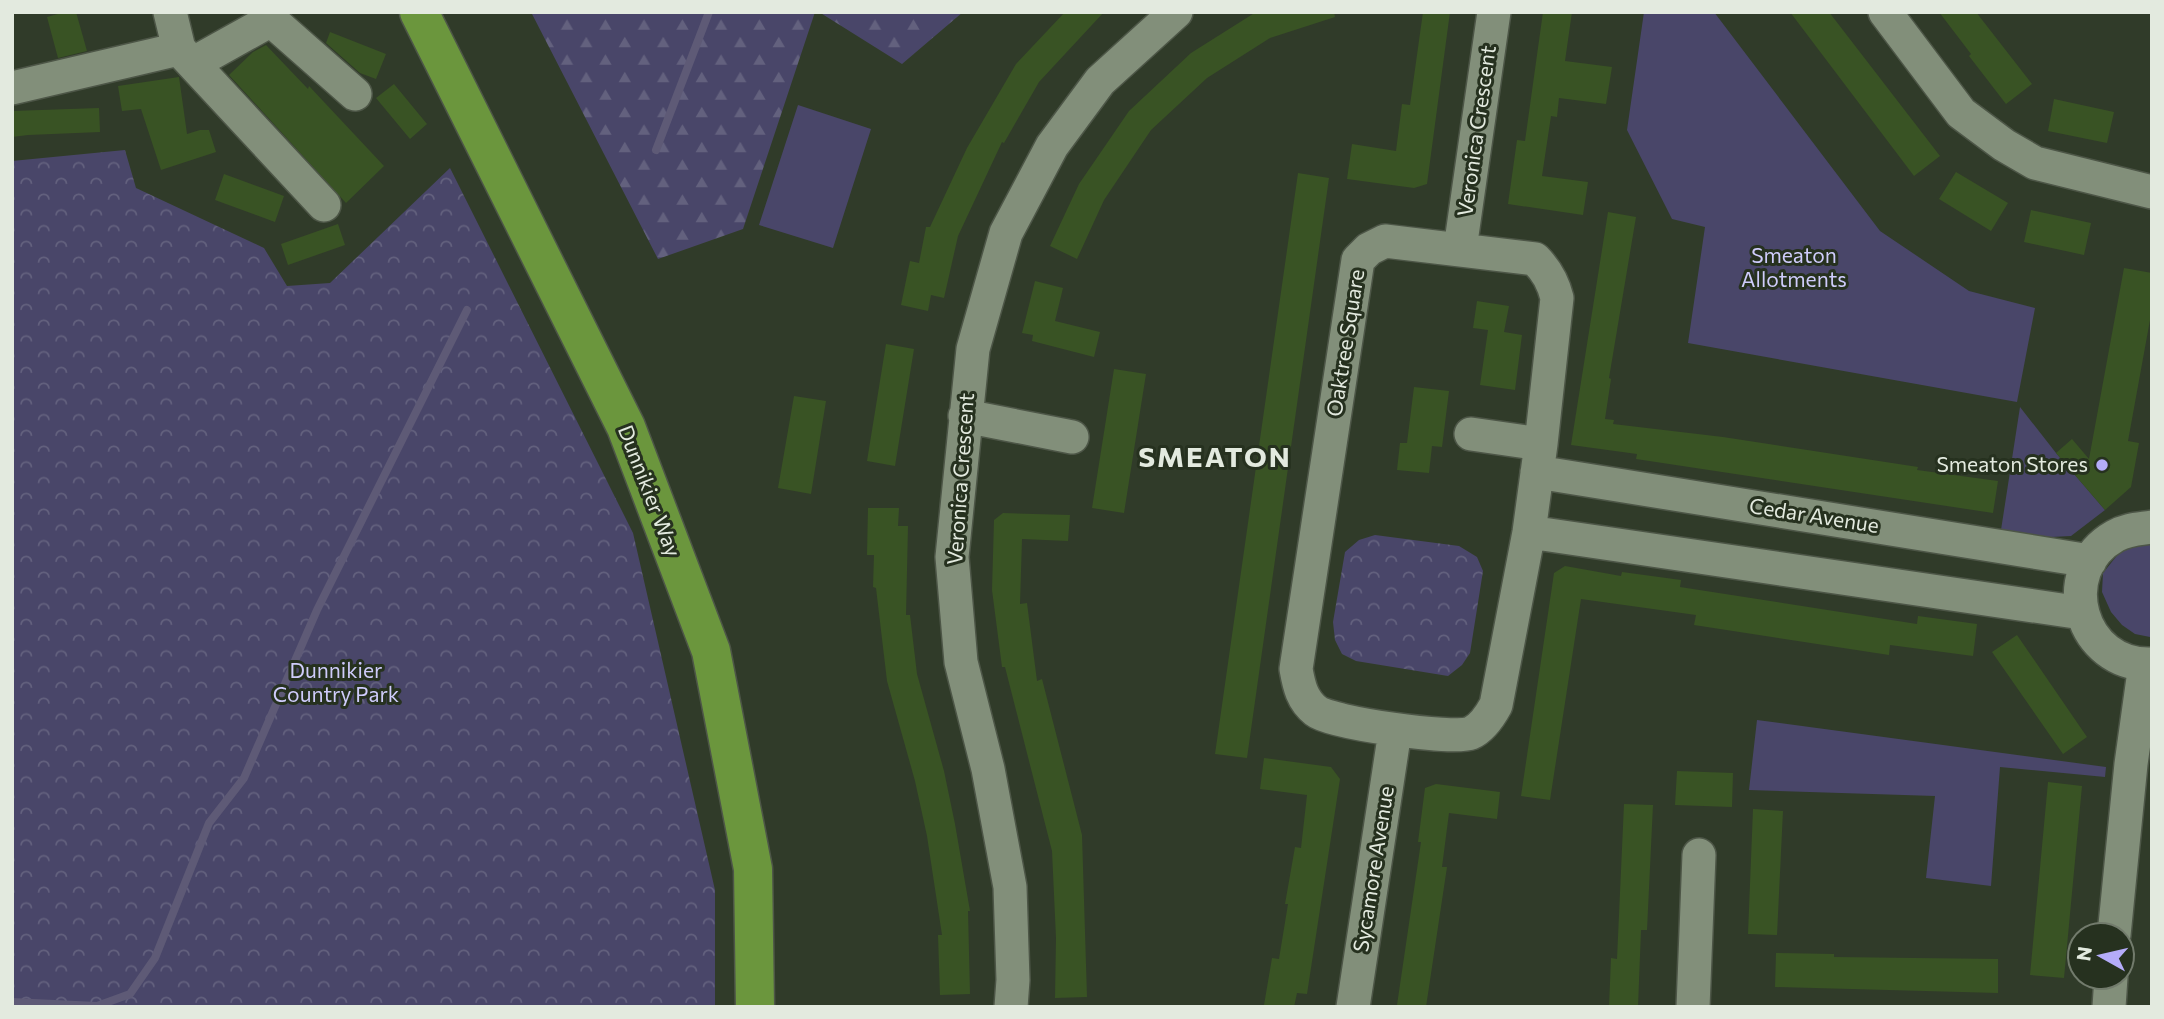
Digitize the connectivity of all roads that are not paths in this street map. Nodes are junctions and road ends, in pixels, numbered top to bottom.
1 (170, 12) edge
2 (419, 12) edge
3 (1176, 12) edge
4 (1494, 12) edge
5 (1885, 12) edge
6 (270, 16) edge
7 (187, 56) junction
8 (12, 88) edge
9 (355, 94) dead end
10 (2152, 192) edge
11 (324, 205) dead end
12 (1460, 249) junction
13 (965, 416) junction
14 (1471, 435) dead end
15 (1072, 437) dead end
16 (1539, 458) junction
17 (2152, 527) edge
18 (1529, 532) junction
19 (2090, 561) junction
20 (2082, 614) junction
21 (2148, 664) edge
22 (1395, 731) junction
23 (2141, 766) edge
24 (1699, 855) dead end
25 (2116, 921) edge
26 (755, 1007) edge
27 (1011, 1007) edge
28 (1353, 1007) edge
29 (1693, 1007) edge

1 - 7 street
2 - 26 main road, Dunnikier Way
3 - 13 street, Veronica Crescent
4 - 12 street, Veronica Crescent
5 - 10 street
6 - 7 street
6 - 9 street
7 - 8 street
7 - 11 street
12 - 16 street, Oaktree Square
12 - 22 street, Oaktree Square
13 - 15 street
13 - 27 street, Veronica Crescent
14 - 16 street, Cedar Avenue
16 - 18 street, Oaktree Square
16 - 19 street, Cedar Avenue
17 - 19 street
18 - 20 street
18 - 22 street, Oaktree Square
19 - 20 street
20 - 21 street
21 - 23 street
22 - 28 street, Sycamore Avenue
23 - 25 street
24 - 29 street

